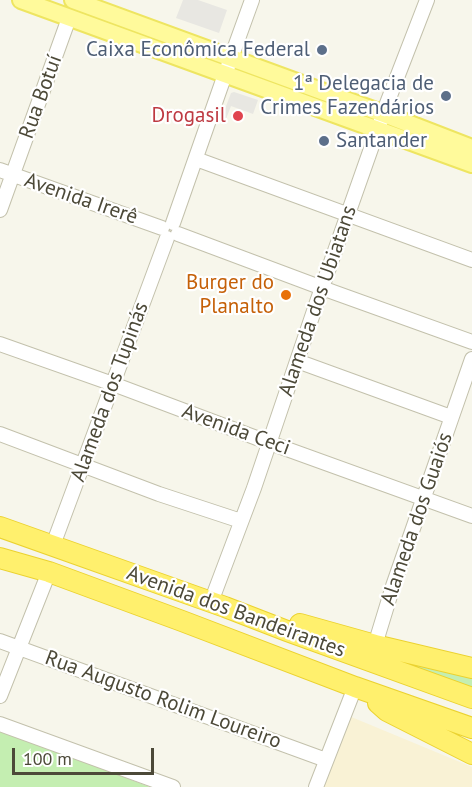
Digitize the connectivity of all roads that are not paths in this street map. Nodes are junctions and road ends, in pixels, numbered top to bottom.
1 (21, 0) edge
2 (73, 0) edge
3 (252, 0) edge
4 (422, 2) edge
5 (69, 18) junction
6 (231, 57) junction
7 (225, 74) junction
8 (381, 122) junction
9 (472, 148) edge
10 (196, 159) junction
11 (472, 164) edge
12 (6, 173) edge
13 (0, 210) edge
14 (348, 215) junction
15 (170, 231) junction
16 (472, 260) edge
17 (322, 288) junction
18 (472, 342) edge
19 (0, 344) edge
20 (472, 359) edge
21 (297, 361) junction
22 (113, 384) junction
23 (451, 417) junction
24 (0, 434) edge
25 (270, 443) junction
26 (83, 465) junction
27 (424, 499) junction
28 (472, 516) edge
29 (241, 521) junction
30 (0, 527) edge
31 (53, 545) junction
32 (0, 558) edge
33 (49, 572) junction
34 (218, 605) junction
35 (0, 640) edge
36 (375, 645) junction
37 (18, 647) junction
38 (472, 668) edge
39 (364, 690) junction
40 (0, 696) edge
41 (472, 698) edge
42 (0, 724) edge
43 (472, 728) edge
44 (472, 754) edge
45 (326, 760) junction
46 (173, 787) edge
47 (316, 787) edge

1 - 5 main road
2 - 6 main road
3 - 6 street, Alameda dos Tupinás
4 - 8 street, Alameda dos Ubiatans
5 - 7 main road
5 - 12 street, Rua Botuí
6 - 7 street, Alameda dos Tupinás
6 - 8 main road
7 - 8 main road
7 - 10 street, Alameda dos Tupinás
8 - 9 main road
8 - 11 main road
8 - 14 street, Alameda dos Ubiatans
10 - 14 street
10 - 15 street, Alameda dos Tupinás
12 - 13 street, Rua Botuí
12 - 15 street, Avenida Irerê
14 - 16 street
14 - 17 street, Alameda dos Ubiatans
15 - 17 street, Avenida Irerê
15 - 22 street, Alameda dos Tupinás
17 - 18 street, Avenida Irerê
17 - 21 street, Alameda dos Ubiatans
19 - 22 street, Avenida Ceci
20 - 23 street, Alameda dos Guaiós
21 - 23 street
21 - 25 street, Alameda dos Ubiatans
22 - 25 street, Avenida Ceci
22 - 26 street, Alameda dos Tupinás
23 - 27 street, Alameda dos Guaiós
24 - 26 street
25 - 27 street, Avenida Ceci
25 - 29 street, Alameda dos Ubiatans
26 - 29 street
26 - 31 street, Alameda dos Tupinás
27 - 28 street, Avenida Ceci
27 - 36 street, Alameda dos Guaiós
29 - 34 street, Alameda dos Ubiatans
30 - 31 highway, Avenida dos Bandeirantes
31 - 34 highway, Avenida dos Bandeirantes
32 - 33 highway, Avenida dos Bandeirantes
33 - 37 street
33 - 39 highway, Avenida dos Bandeirantes
34 - 36 highway
34 - 41 highway, Avenida dos Bandeirantes
35 - 37 street, Rua Augusto Rolim Loureiro
36 - 38 highway
37 - 40 street
37 - 45 street, Rua Augusto Rolim Loureiro
39 - 43 highway, Avenida dos Bandeirantes
39 - 44 highway
39 - 45 street
42 - 46 street
45 - 47 street

